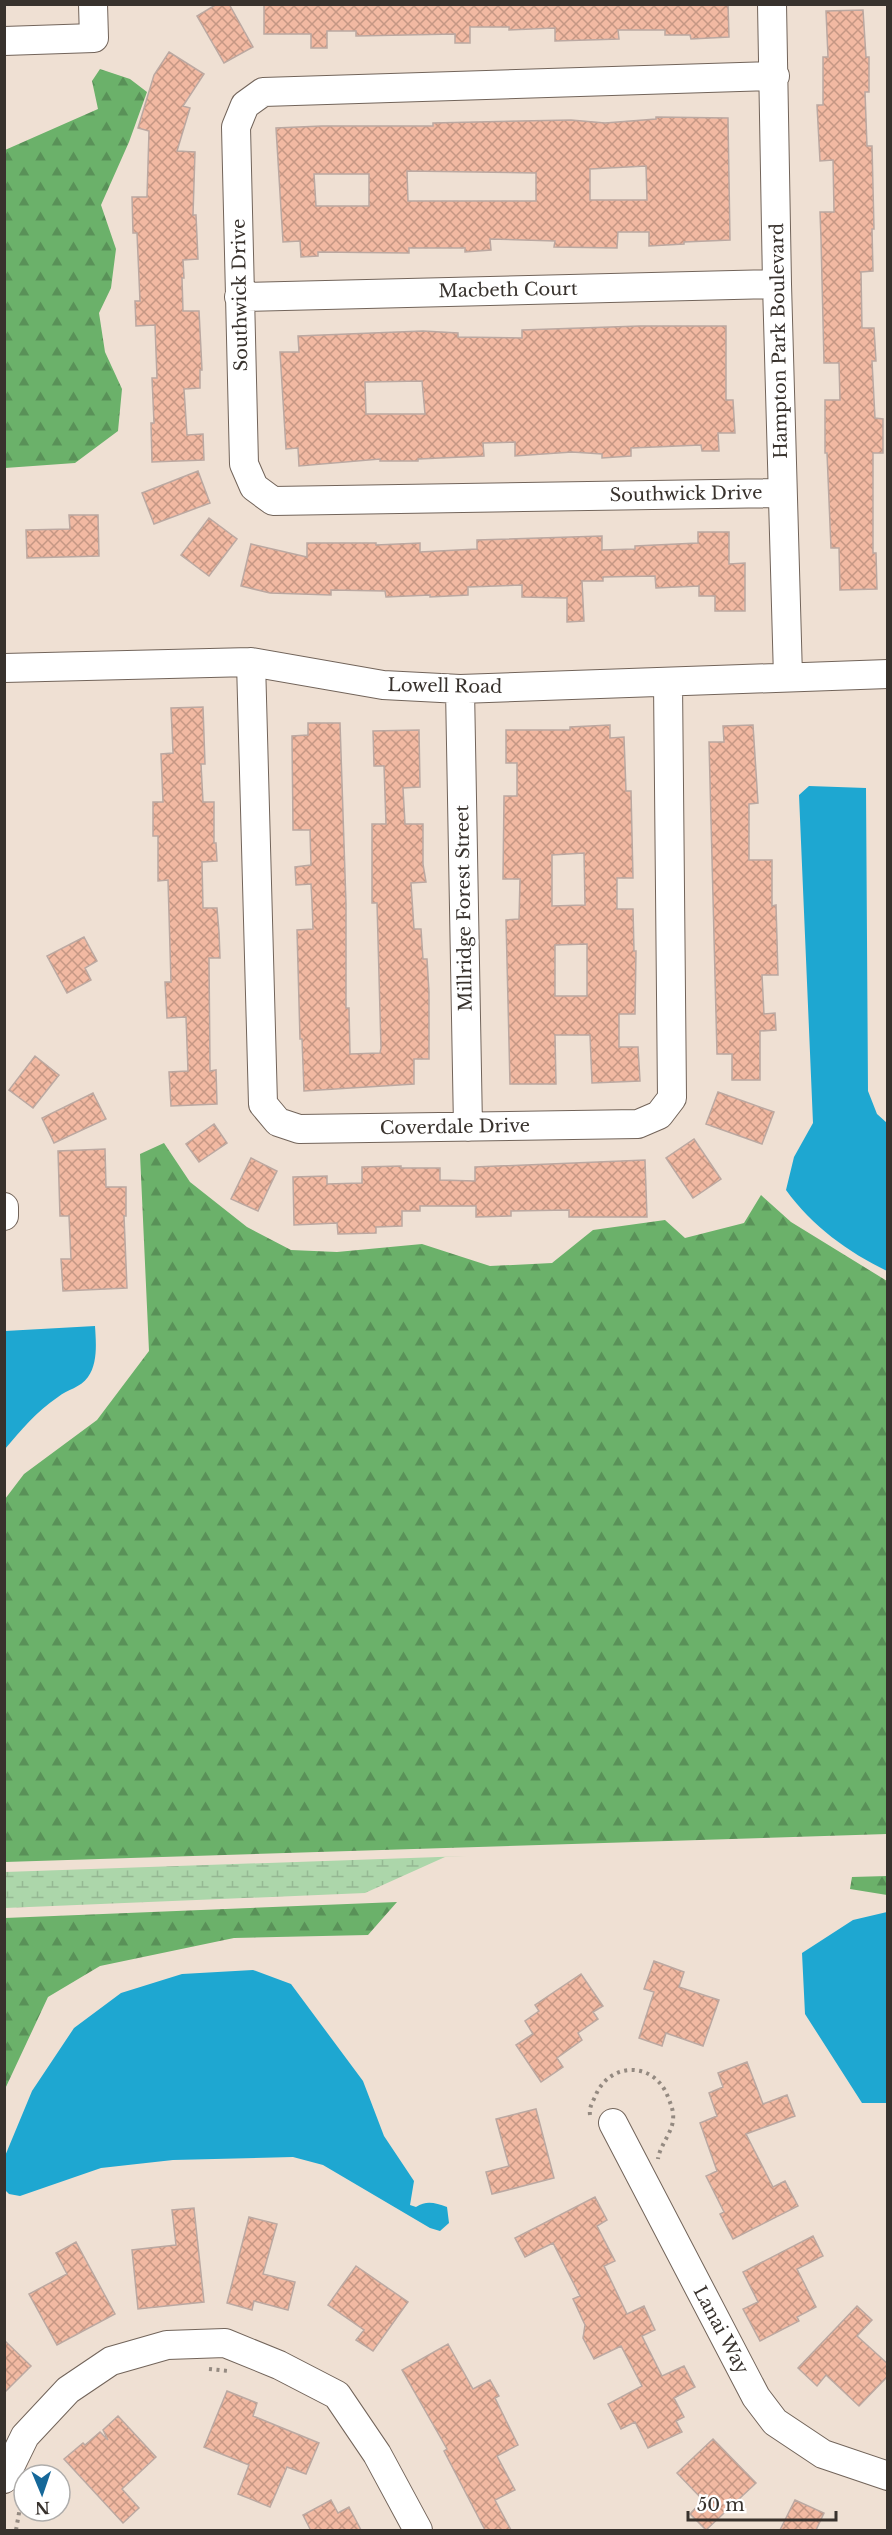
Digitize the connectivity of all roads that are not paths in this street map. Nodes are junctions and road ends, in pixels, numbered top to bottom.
1 (93, 4) edge
2 (772, 4) edge
3 (4, 41) edge
4 (774, 76) junction
5 (777, 284) junction
6 (239, 297) junction
7 (782, 492) junction
8 (251, 662) junction
9 (4, 668) edge
10 (888, 674) edge
11 (789, 677) junction
12 (668, 682) junction
13 (460, 688) junction
14 (468, 1127) junction
15 (4, 1207) edge
16 (4, 1216) edge
17 (613, 2123) dead end
18 (888, 2476) edge
19 (4, 2479) edge
20 (418, 2530) edge

1 - 3 street
2 - 4 street, Hampton Park Boulevard
4 - 5 street, Hampton Park Boulevard
4 - 6 street, Southwick Drive
5 - 6 street, Macbeth Court
5 - 7 street, Hampton Park Boulevard
6 - 7 street, Southwick Drive
7 - 11 street, Hampton Park Boulevard
8 - 9 street, Lowell Road
8 - 13 street, Lowell Road
8 - 14 street, Coverdale Drive
10 - 11 street, Lowell Road
11 - 12 street, Lowell Road
12 - 13 street, Lowell Road
12 - 14 street, Coverdale Drive
13 - 14 street, Millridge Forest Street
15 - 16 street
17 - 18 street, Lanai Way
19 - 20 street

